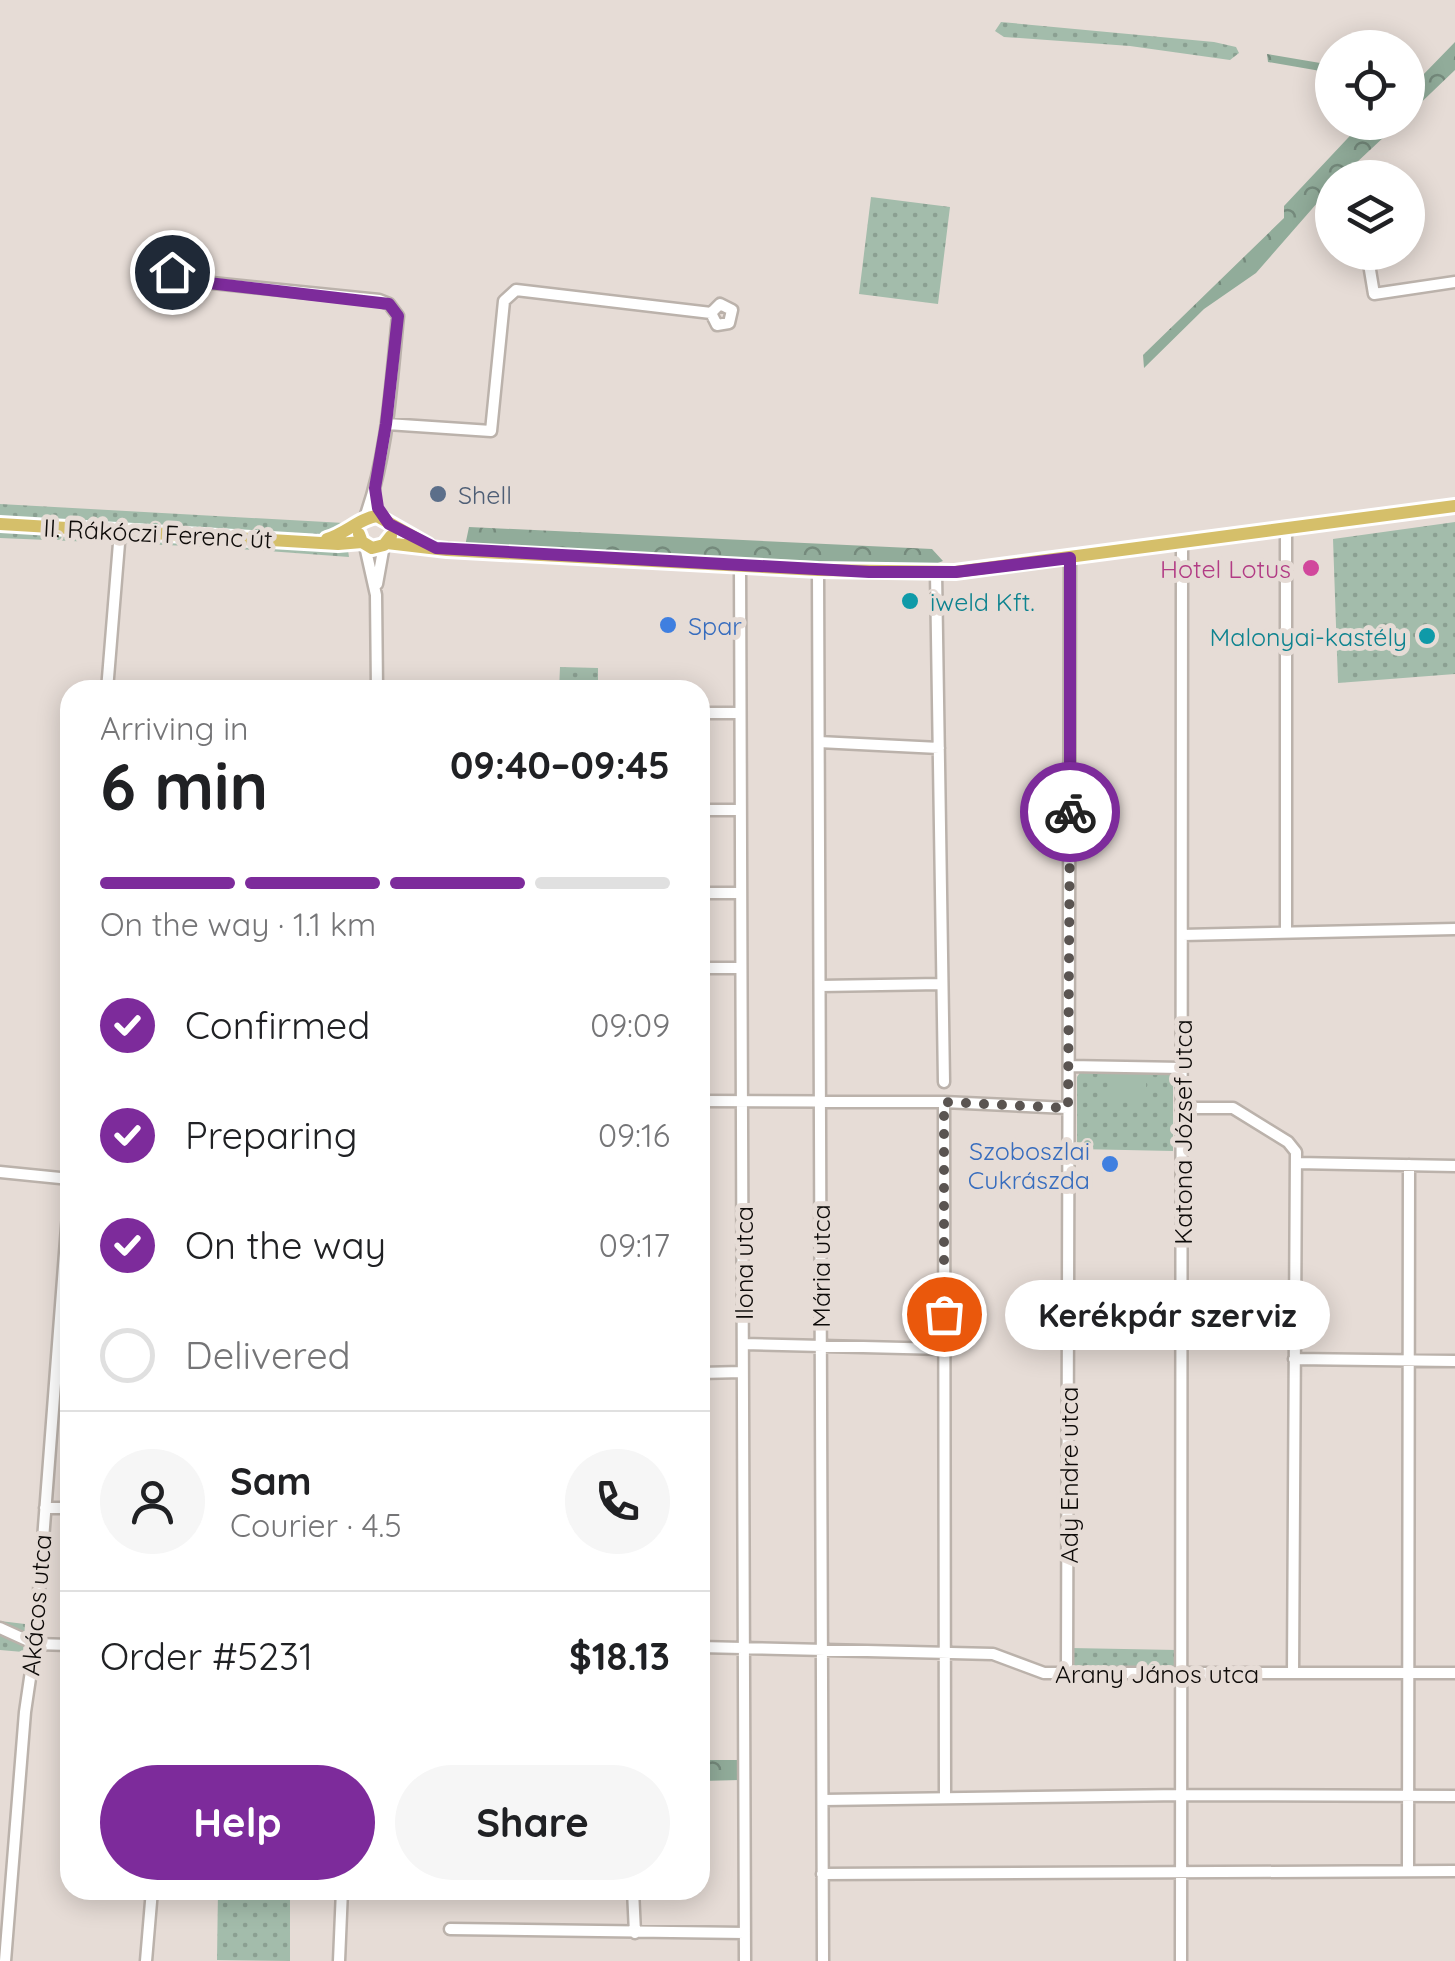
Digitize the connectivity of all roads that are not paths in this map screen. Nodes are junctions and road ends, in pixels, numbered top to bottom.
1 (1370, 270) edge
2 (174, 279) dead end
3 (1455, 282) edge
4 (711, 313) dead end
5 (386, 424) junction
6 (375, 488) junction
7 (1455, 506) edge
8 (385, 521) junction
9 (362, 522) junction
10 (0, 524) edge
11 (1286, 529) junction
12 (120, 531) junction
13 (315, 542) junction
14 (1182, 543) junction
15 (363, 544) junction
16 (386, 544) junction
17 (436, 548) junction
18 (1070, 558) junction
19 (740, 565) junction
20 (818, 570) junction
21 (936, 572) junction
22 (376, 594) junction
23 (108, 680) edge
24 (377, 680) edge
25 (710, 713) edge
26 (740, 713) junction
27 (819, 742) junction
28 (939, 748) junction
29 (710, 810) edge
30 (740, 810) junction
31 (710, 893) edge
32 (741, 893) junction
33 (1455, 929) edge
34 (1286, 930) junction
35 (1182, 934) junction
36 (710, 968) edge
37 (741, 968) junction
38 (941, 984) junction
39 (820, 986) junction
40 (1069, 1066) junction
41 (1182, 1068) junction
42 (944, 1082) dead end
43 (742, 1101) junction
44 (820, 1101) junction
45 (710, 1102) edge
46 (944, 1102) junction
47 (1068, 1108) junction
48 (1183, 1108) junction
49 (1296, 1163) junction
50 (1409, 1165) junction
51 (1455, 1166) edge
52 (0, 1172) edge
53 (60, 1178) edge
54 (60, 1334) edge
55 (743, 1344) junction
56 (820, 1344) junction
57 (944, 1349) junction
58 (1294, 1358) junction
59 (1409, 1360) junction
60 (1455, 1361) edge
61 (57, 1367) joint
62 (742, 1372) junction
63 (710, 1373) edge
64 (45, 1508) junction
65 (60, 1508) edge
66 (0, 1628) edge
67 (35, 1644) junction
68 (60, 1644) edge
69 (710, 1647) edge
70 (743, 1649) junction
71 (820, 1652) junction
72 (946, 1654) junction
73 (1067, 1672) junction
74 (1408, 1672) junction
75 (1182, 1673) junction
76 (1293, 1673) junction
77 (1455, 1673) edge
78 (1182, 1795) junction
79 (945, 1796) junction
80 (1408, 1796) junction
81 (1455, 1796) edge
82 (823, 1800) junction
83 (1408, 1871) junction
84 (1455, 1871) edge
85 (1181, 1873) junction
86 (822, 1874) junction
87 (151, 1900) edge
88 (342, 1900) edge
89 (633, 1900) edge
90 (450, 1929) dead end
91 (635, 1933) junction
92 (745, 1933) junction
93 (5, 1961) edge
94 (146, 1961) edge
95 (340, 1961) edge
96 (745, 1961) edge
97 (823, 1961) edge
98 (1181, 1961) edge

1 - 3 street
2 - 5 street
4 - 5 street
5 - 6 street
6 - 8 street
6 - 9 street
7 - 11 main road, II. Rákóczi Ferenc út
8 - 9 main road, II. Rákóczi Ferenc út
8 - 16 main road
8 - 17 main road, II. Rákóczi Ferenc út
9 - 13 main road, II. Rákóczi Ferenc út
9 - 15 main road
10 - 12 main road, II. Rákóczi Ferenc út
11 - 14 main road, II. Rákóczi Ferenc út
11 - 34 street
12 - 13 main road, II. Rákóczi Ferenc út
12 - 23 street
13 - 15 main road, II. Rákóczi Ferenc út
14 - 18 main road, II. Rákóczi Ferenc út
14 - 35 street, Katona József utca
15 - 16 main road, II. Rákóczi Ferenc út
15 - 22 street
16 - 17 main road, II. Rákóczi Ferenc út
16 - 22 street
17 - 19 main road, II. Rákóczi Ferenc út
18 - 21 main road, II. Rákóczi Ferenc út
18 - 40 street, Ady Endre utca
19 - 20 main road, II. Rákóczi Ferenc út
19 - 26 street, Ilona utca
20 - 21 main road, II. Rákóczi Ferenc út
20 - 27 street, Mária utca
21 - 28 street
22 - 24 street
25 - 26 street
26 - 30 street, Ilona utca
27 - 28 street
27 - 39 street, Mária utca
28 - 38 street
29 - 30 street
30 - 32 street, Ilona utca
31 - 32 street
32 - 37 street, Ilona utca
33 - 34 street
34 - 35 street
35 - 41 street, Katona József utca
36 - 37 street
37 - 43 street, Ilona utca
38 - 39 street
38 - 42 street
39 - 44 street, Mária utca
40 - 41 street
40 - 47 street, Ady Endre utca
41 - 48 street, Katona József utca
43 - 44 street
43 - 45 street
43 - 55 street, Ilona utca
44 - 46 street
44 - 56 street, Mária utca
46 - 47 street
46 - 57 street
47 - 73 street, Ady Endre utca
48 - 49 street
48 - 75 street, Katona József utca
49 - 50 street
49 - 58 street
50 - 51 street
50 - 59 street
52 - 53 street
54 - 61 street, Akácos utca
55 - 56 street
55 - 62 street, Ilona utca
56 - 57 street
56 - 71 street, Mária utca
57 - 72 street
58 - 59 street
58 - 76 street
59 - 60 street
59 - 74 street
61 - 64 street, Akácos utca
62 - 63 street
62 - 70 street, Ilona utca
64 - 65 street
64 - 67 street, Akácos utca
66 - 67 street
67 - 68 street
67 - 93 street, Akácos utca
69 - 70 street, Arany János utca
70 - 71 street, Arany János utca
70 - 92 street, Ilona utca
71 - 72 street, Arany János utca
71 - 82 street, Mária utca
72 - 73 street, Arany János utca
72 - 79 street
73 - 75 street, Arany János utca
74 - 76 street, Arany János utca
74 - 77 street, Arany János utca
74 - 80 street
75 - 76 street, Arany János utca
75 - 78 street, Katona József utca
78 - 79 street
78 - 80 street
78 - 85 street, Katona József utca
79 - 82 street
80 - 81 street
80 - 83 street
82 - 86 street, Mária utca
83 - 84 street
83 - 85 street
85 - 86 street
85 - 98 street, Katona József utca
86 - 97 street, Mária utca
87 - 94 street
88 - 95 street
89 - 91 street
90 - 91 street
91 - 92 street
92 - 96 street, Ilona utca

